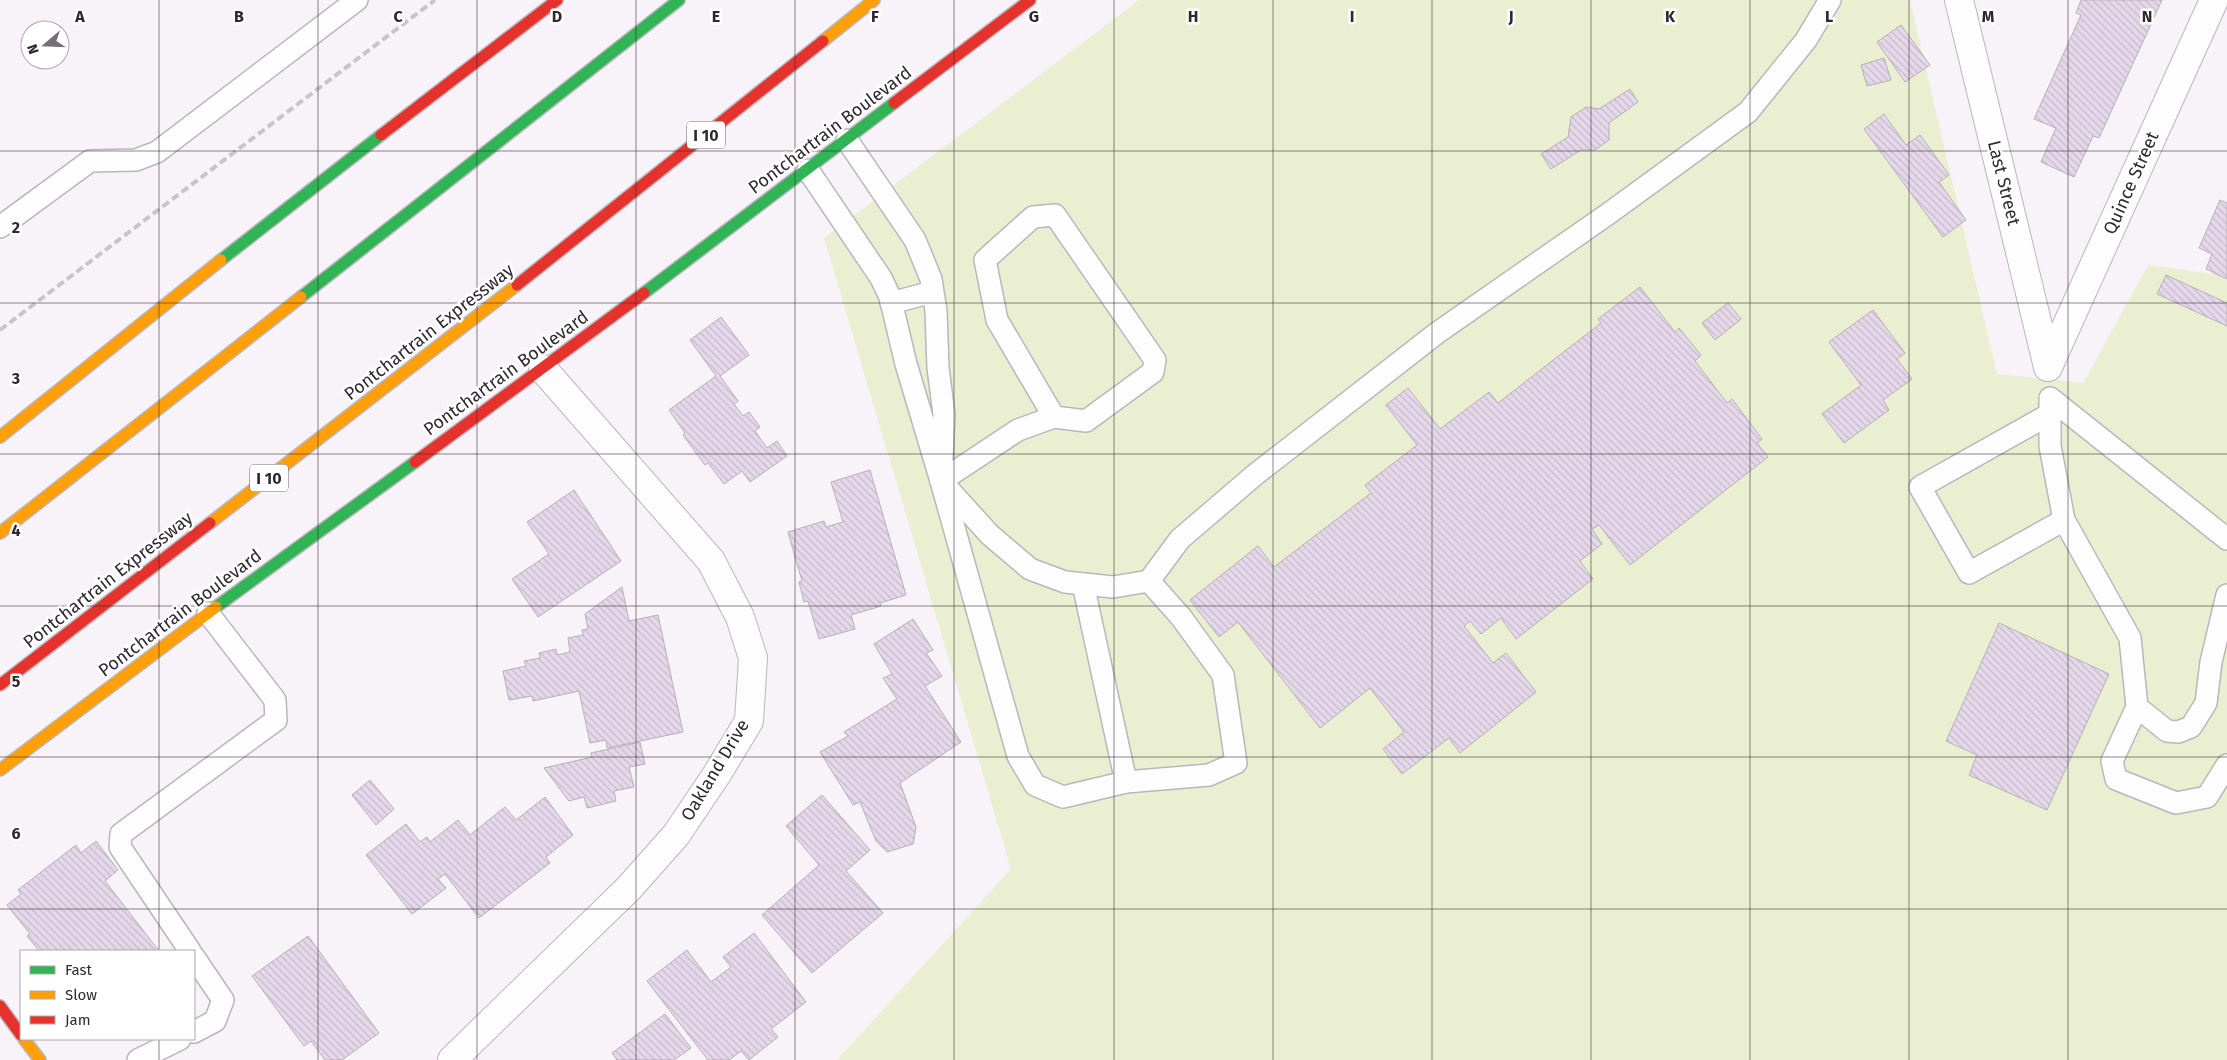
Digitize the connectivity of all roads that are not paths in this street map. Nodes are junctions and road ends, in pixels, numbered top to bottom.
1 (358, 0) edge
2 (557, 0) edge
3 (679, 0) edge
4 (874, 0) edge
5 (1030, 0) edge
6 (1959, 0) edge
7 (2214, 0) edge
8 (1829, 1) edge
9 (847, 140) junction
10 (808, 170) junction
11 (0, 227) edge
12 (932, 292) junction
13 (891, 303) junction
14 (2048, 367) junction
15 (543, 369) junction
16 (2050, 406) junction
17 (1054, 417) junction
18 (0, 437) edge
19 (941, 481) junction
20 (2064, 520) junction
21 (0, 533) edge
22 (2227, 539) edge
23 (1149, 581) junction
24 (1082, 584) junction
25 (2227, 596) edge
26 (208, 614) junction
27 (0, 685) edge
28 (2137, 707) junction
29 (2227, 765) edge
30 (0, 770) edge
31 (1126, 782) junction
32 (189, 950) edge
33 (195, 958) edge
34 (0, 1006) edge
35 (195, 1031) edge
36 (20, 1034) edge
37 (25, 1040) edge
38 (178, 1040) edge
39 (40, 1060) edge
40 (138, 1060) edge
41 (452, 1060) edge

1 - 11 lane
2 - 18 main road
3 - 21 main road
4 - 27 main road, Pontchartrain Expressway / I 10
5 - 9 main road, Pontchartrain Boulevard
6 - 14 street, Last Street
7 - 14 street, Quince Street
8 - 23 lane
9 - 10 main road, Pontchartrain Boulevard
9 - 12 lane
10 - 13 lane
10 - 15 main road, Pontchartrain Boulevard
12 - 13 lane
12 - 19 lane
13 - 19 lane
14 - 16 lane
15 - 26 main road, Pontchartrain Boulevard
15 - 41 street, Oakland Drive
16 - 20 lane
16 - 20 lane
16 - 22 lane
17 - 17 lane
17 - 19 lane
19 - 24 lane
19 - 31 lane
20 - 28 lane
23 - 24 lane
23 - 31 lane
24 - 31 lane
25 - 28 lane
26 - 30 main road, Pontchartrain Boulevard
26 - 32 lane
28 - 29 lane
33 - 35 lane
34 - 36 main road
37 - 39 main road
38 - 40 lane

